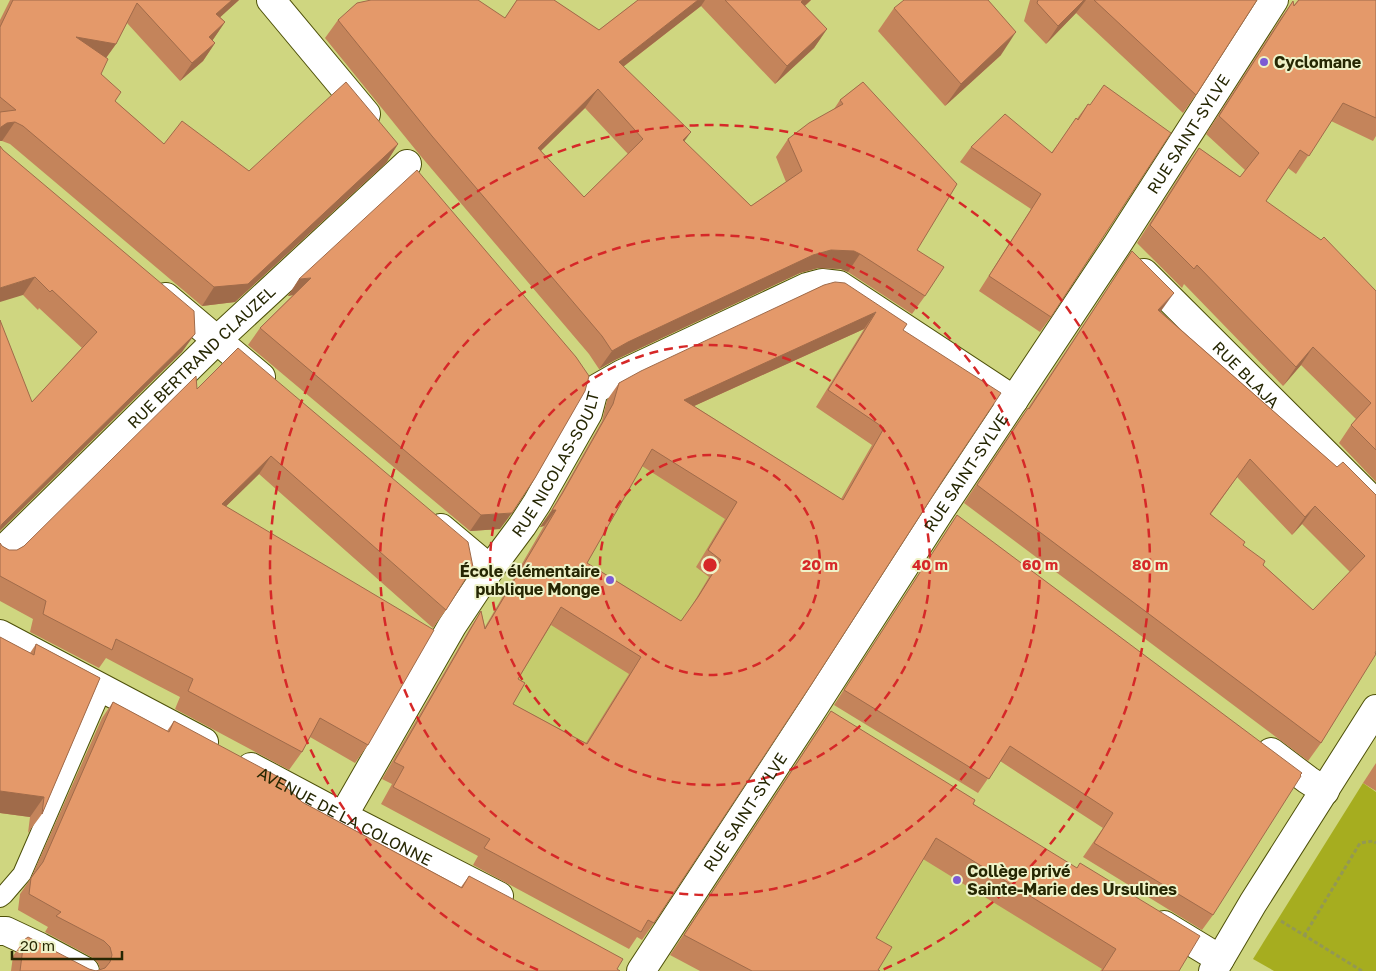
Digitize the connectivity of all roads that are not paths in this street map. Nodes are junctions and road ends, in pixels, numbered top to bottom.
1 (270, 0) edge
2 (1274, 0) edge
3 (395, 149) junction
4 (426, 186) edge
5 (1116, 245) junction
6 (150, 283) edge
7 (217, 340) junction
8 (278, 391) edge
9 (1014, 400) junction
10 (1376, 504) edge
11 (421, 511) edge
12 (0, 553) edge
13 (490, 569) junction
14 (0, 634) edge
15 (103, 688) junction
16 (1376, 709) edge
17 (1252, 738) edge
18 (1325, 791) junction
19 (343, 816) junction
20 (0, 898) edge
21 (521, 908) edge
22 (1143, 913) edge
23 (0, 931) edge
24 (1216, 965) edge
25 (633, 968) edge
26 (85, 971) edge

1 - 3 street
2 - 5 street, RUE SAINT-SYLVE
3 - 4 street
3 - 7 street, RUE BERTRAND CLAUZEL
5 - 9 street, RUE SAINT-SYLVE
5 - 10 street, RUE BLAJA
6 - 7 street
7 - 8 street
7 - 12 street, RUE BERTRAND CLAUZEL
9 - 13 street, RUE NICOLAS-SOULT
9 - 25 street, RUE SAINT-SYLVE
11 - 13 street
13 - 19 street, RUE NICOLAS-SOULT
14 - 15 street, AVENUE DE LA COLONNE
15 - 19 street, AVENUE DE LA COLONNE
15 - 20 lane
16 - 18 street
17 - 18 street
18 - 24 street
19 - 21 street, AVENUE DE LA COLONNE
22 - 24 street
23 - 26 street

